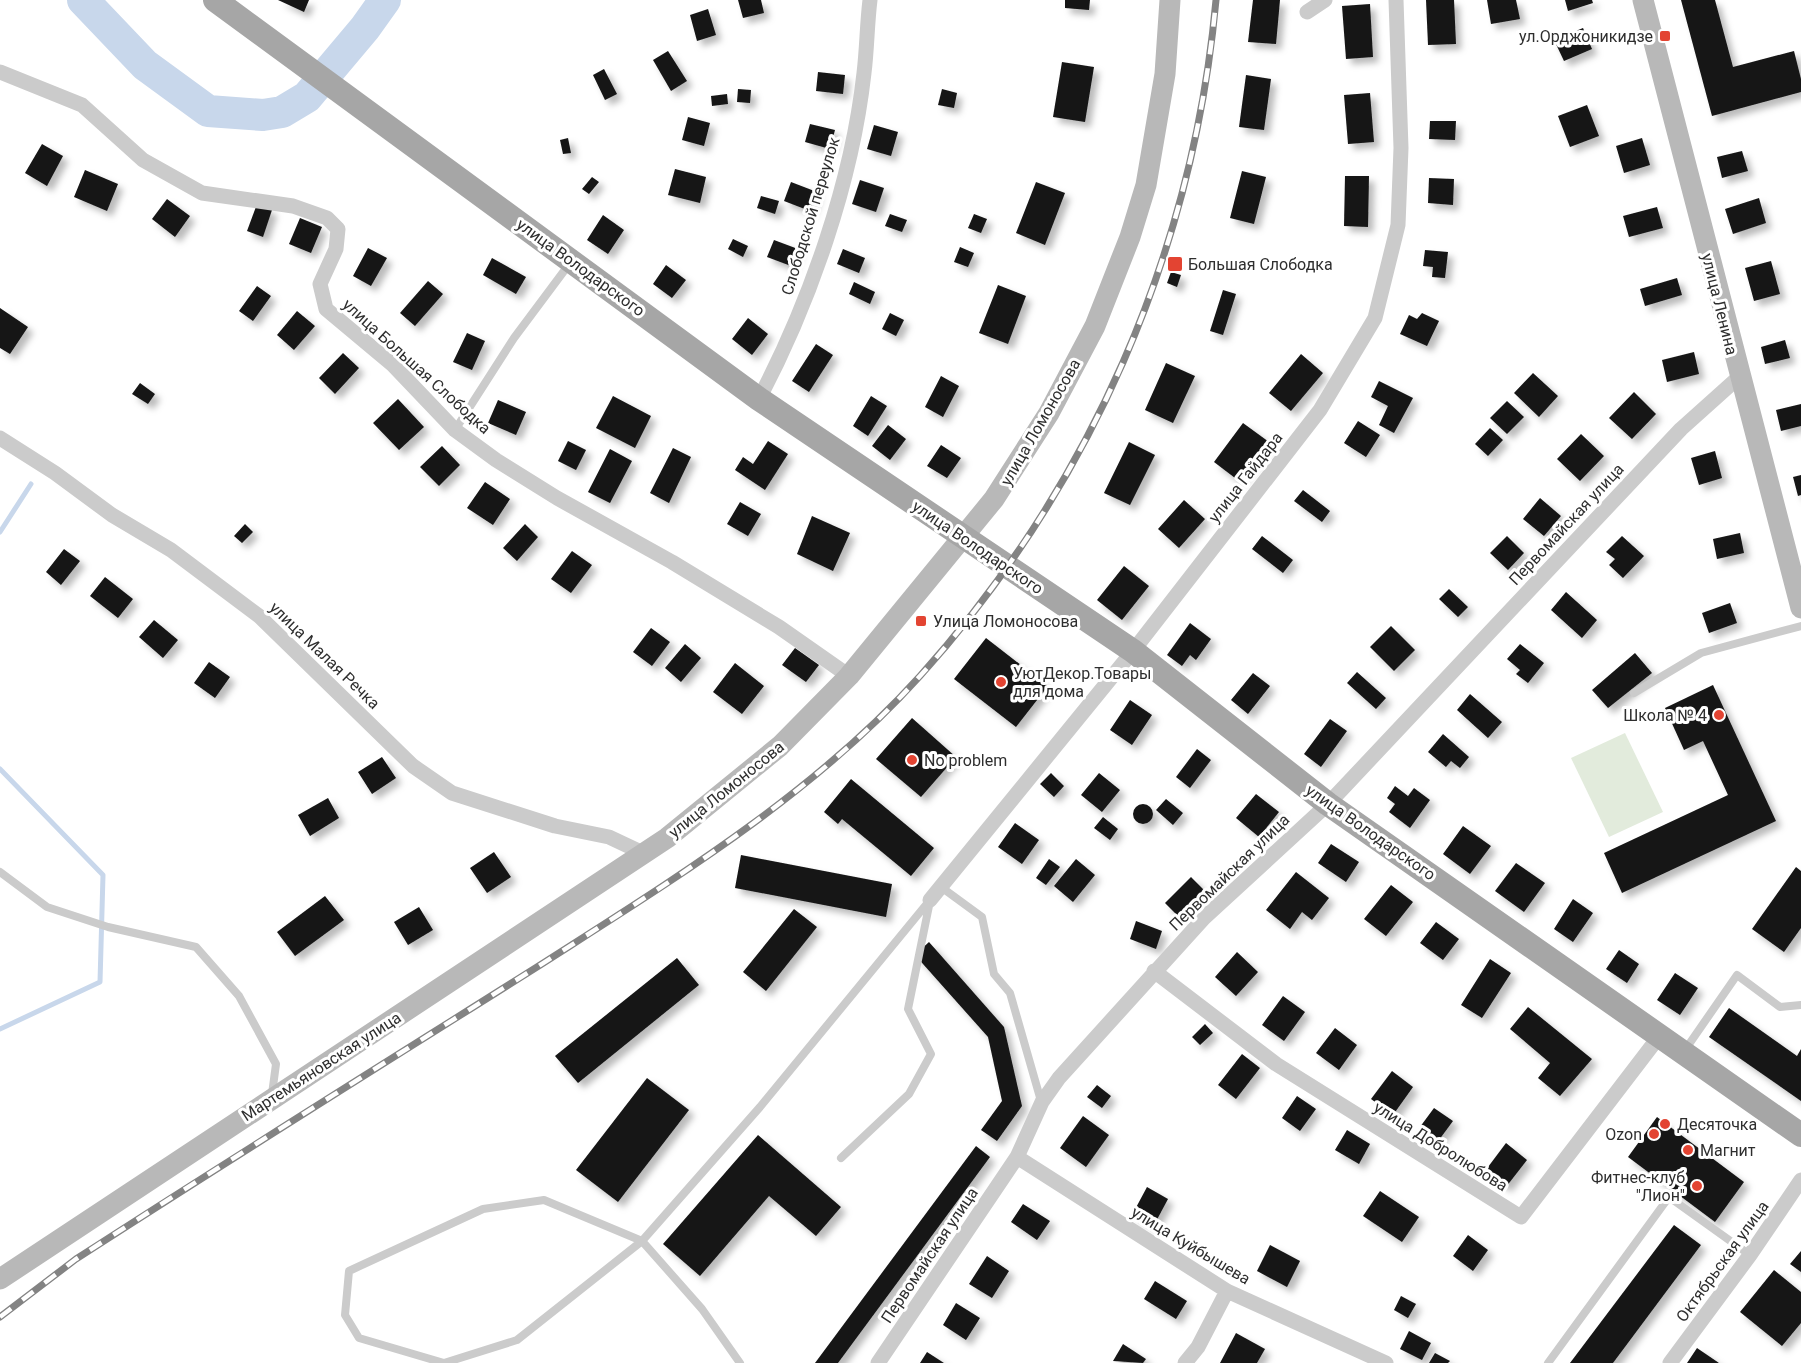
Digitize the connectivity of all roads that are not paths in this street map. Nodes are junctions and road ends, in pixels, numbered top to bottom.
1 (215, 0) edge
2 (870, 0) edge
3 (1170, 0) edge
4 (1325, 0) edge
5 (1396, 0) edge
6 (1643, 0) edge
7 (1307, 12) dead end
8 (0, 72) edge
9 (572, 260) junction
10 (1739, 377) junction
11 (759, 399) junction
12 (455, 430) junction
13 (0, 438) edge
14 (962, 536) junction
15 (1801, 608) edge
16 (1801, 627) edge
17 (1132, 651) junction
18 (849, 676) junction
19 (1634, 693) dead end
20 (1328, 804) junction
21 (643, 853) junction
22 (0, 872) edge
23 (941, 887) junction
24 (930, 900) junction
25 (1154, 971) junction
26 (1801, 1005) edge
27 (1661, 1034) junction
28 (1684, 1051) junction
29 (272, 1098) junction
30 (1042, 1102) junction
31 (1801, 1135) edge
32 (1017, 1157) junction
33 (841, 1158) dead end
34 (1801, 1180) edge
35 (642, 1241) junction
36 (1750, 1255) junction
37 (0, 1280) edge
38 (1227, 1291) junction
39 (740, 1363) edge
40 (878, 1363) edge
41 (1185, 1363) edge
42 (1386, 1363) edge
43 (1548, 1363) edge
44 (1670, 1363) edge

1 - 9 main road, улица Володарского
2 - 11 street, Слободской переулок
3 - 14 main road, улица Ломоносова
4 - 7 street
5 - 17 street, улица Гайдара
6 - 10 main road, улица Ленина
8 - 12 street, улица Большая Слободка
9 - 11 main road, улица Володарского
9 - 12 lane
10 - 15 main road, улица Ленина
10 - 20 street, Первомайская улица
11 - 14 main road, улица Володарского
12 - 18 street, улица Большая Слободка
13 - 21 street, улица Малая Речка
14 - 17 main road, улица Володарского
14 - 18 main road, улица Ломоносова
16 - 19 lane
17 - 20 main road, улица Володарского
17 - 23 street, улица Гайдара
18 - 21 main road, улица Ломоносова
20 - 25 street, Первомайская улица
20 - 27 main road, улица Володарского
21 - 29 main road, Мартемьяновская улица
22 - 29 lane
23 - 24 street, улица Гайдара
23 - 30 lane
24 - 33 lane
24 - 35 lane
25 - 27 street, улица Добролюбова
25 - 30 street, Первомайская улица
26 - 28 lane
27 - 28 main road, улица Володарского
28 - 31 main road, улица Володарского
29 - 37 main road, Мартемьяновская улица
30 - 32 street, Первомайская улица
32 - 38 street, улица Куйбышева
32 - 40 street, Первомайская улица
34 - 36 street, Октябрьская улица
35 - 35 lane
35 - 39 lane
36 - 43 lane
36 - 44 street, Октябрьская улица
38 - 41 street
38 - 42 street, улица Куйбышева

